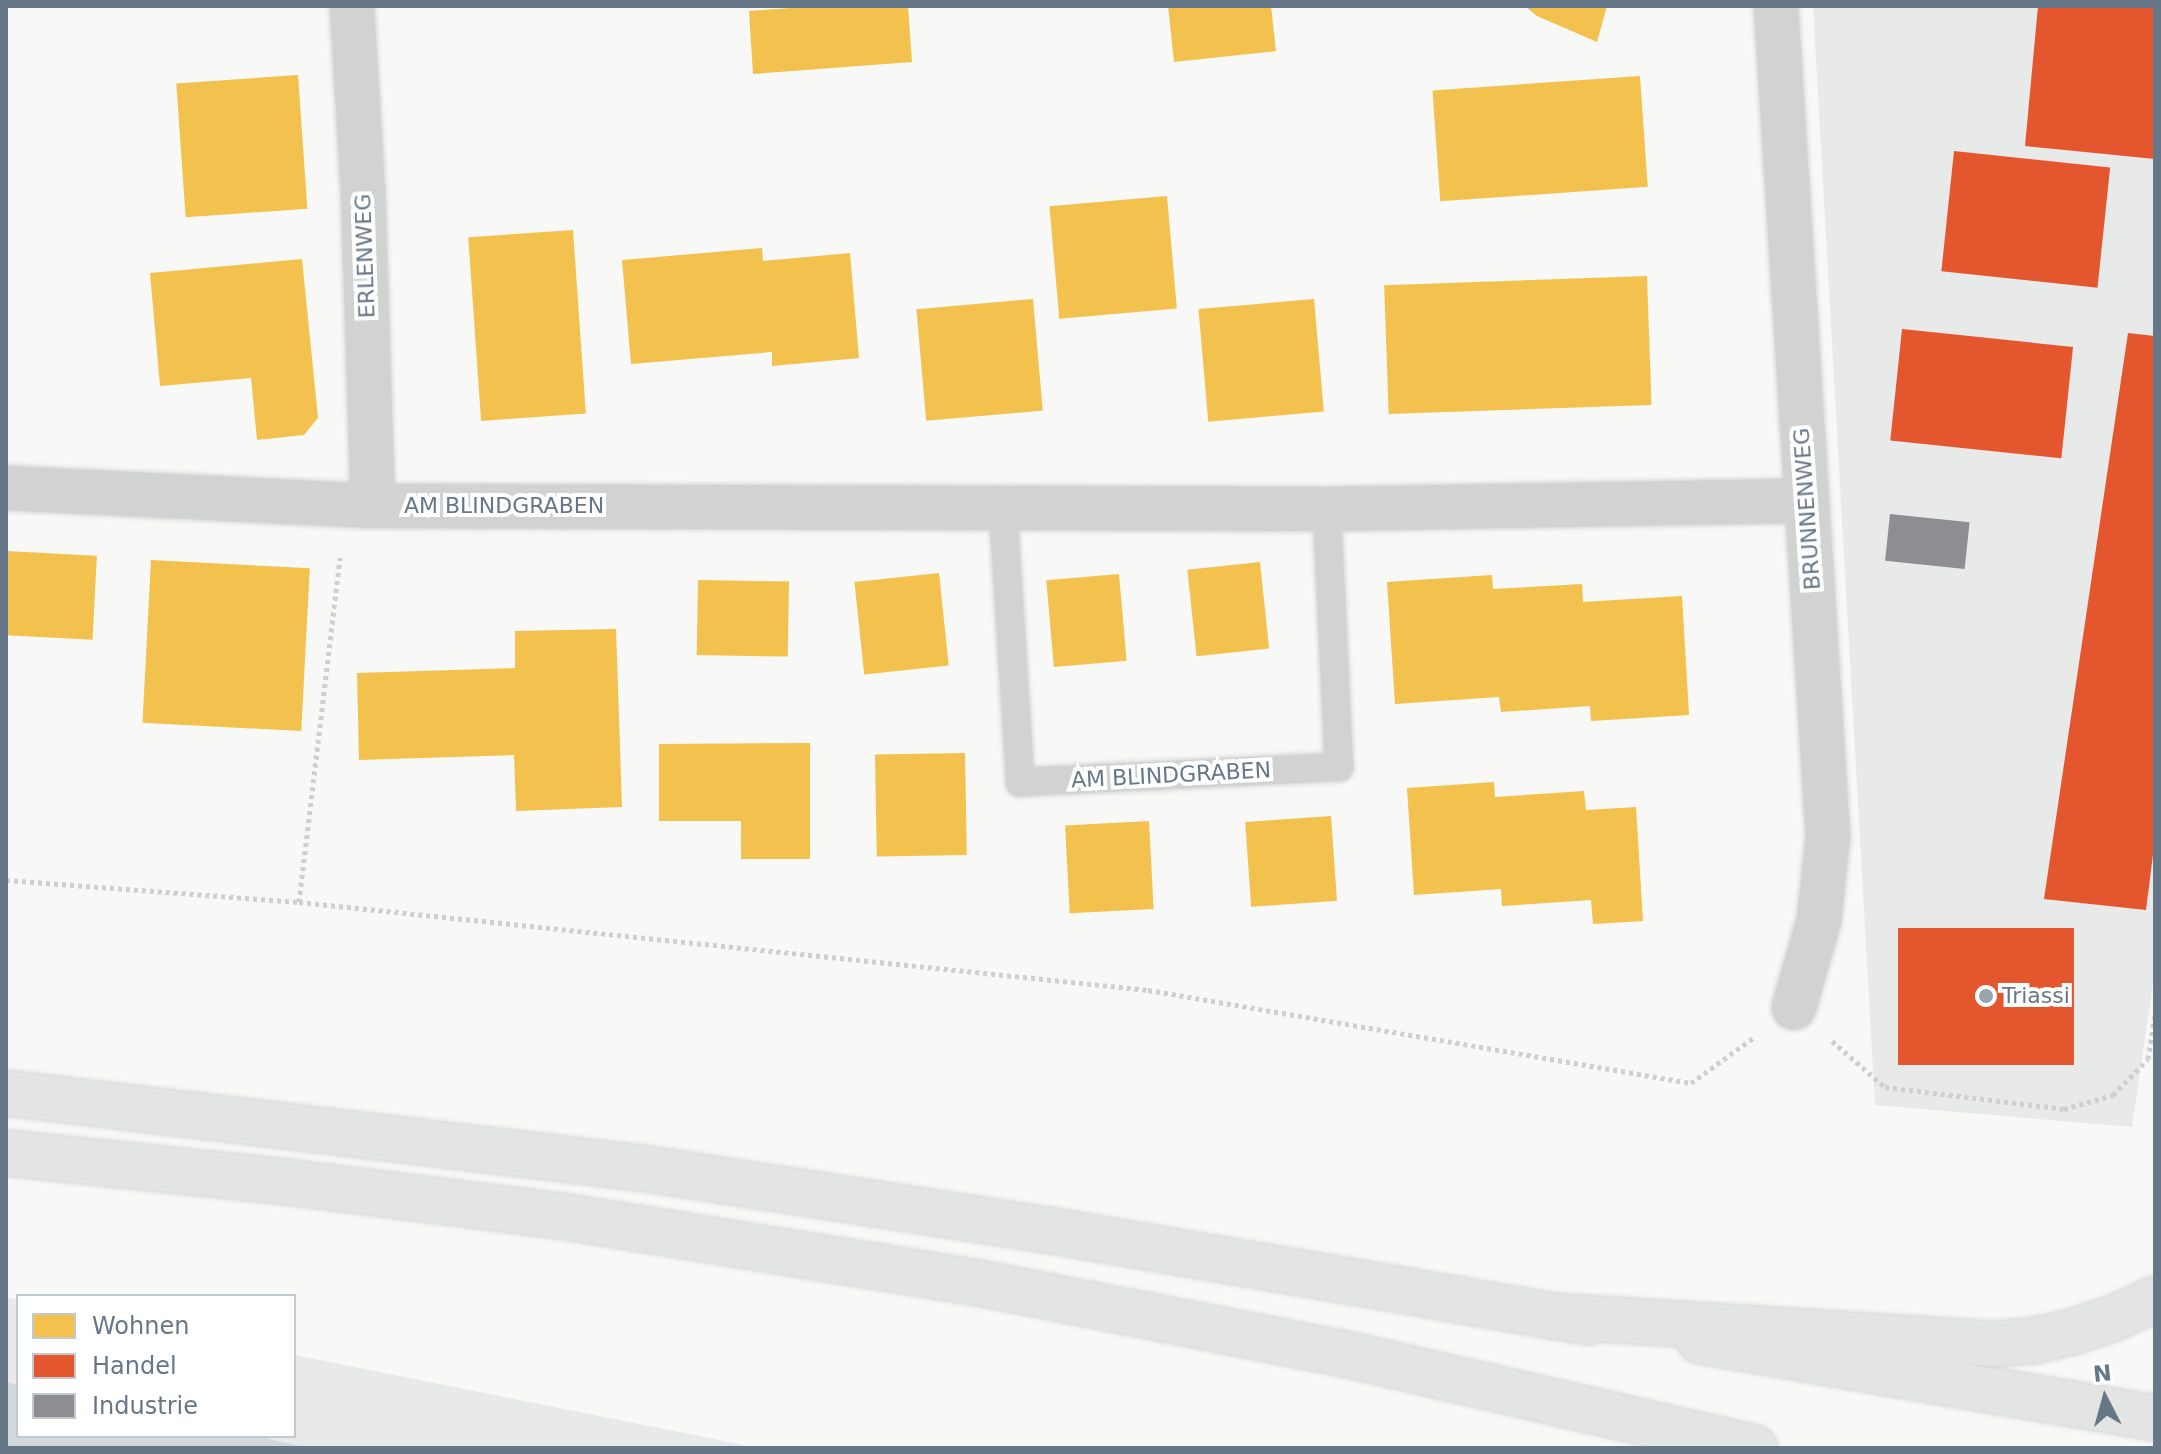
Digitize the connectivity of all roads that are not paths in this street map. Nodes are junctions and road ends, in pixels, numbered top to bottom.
1 (352, 6) edge
2 (1776, 6) edge
3 (6, 488) edge
4 (1805, 501) junction
5 (360, 505) junction
6 (1003, 508) junction
7 (1327, 509) junction
8 (1794, 1007) road end
9 (6, 1093) edge
10 (6, 1153) edge
11 (2155, 1299) edge
12 (1551, 1316) junction
13 (2155, 1418) edge
14 (1686, 1439) edge
15 (1755, 1448) edge

1 - 5 street, ERLENWEG
2 - 4 street, BRUNNENWEG
3 - 5 street, AM BLINDGRABEN
4 - 7 street, AM BLINDGRABEN
4 - 8 street, BRUNNENWEG
5 - 6 street, AM BLINDGRABEN
6 - 7 street, AM BLINDGRABEN
6 - 7 lane, AM BLINDGRABEN
9 - 12 main road
10 - 14 main road
11 - 12 main road
12 - 13 main road
14 - 15 main road

